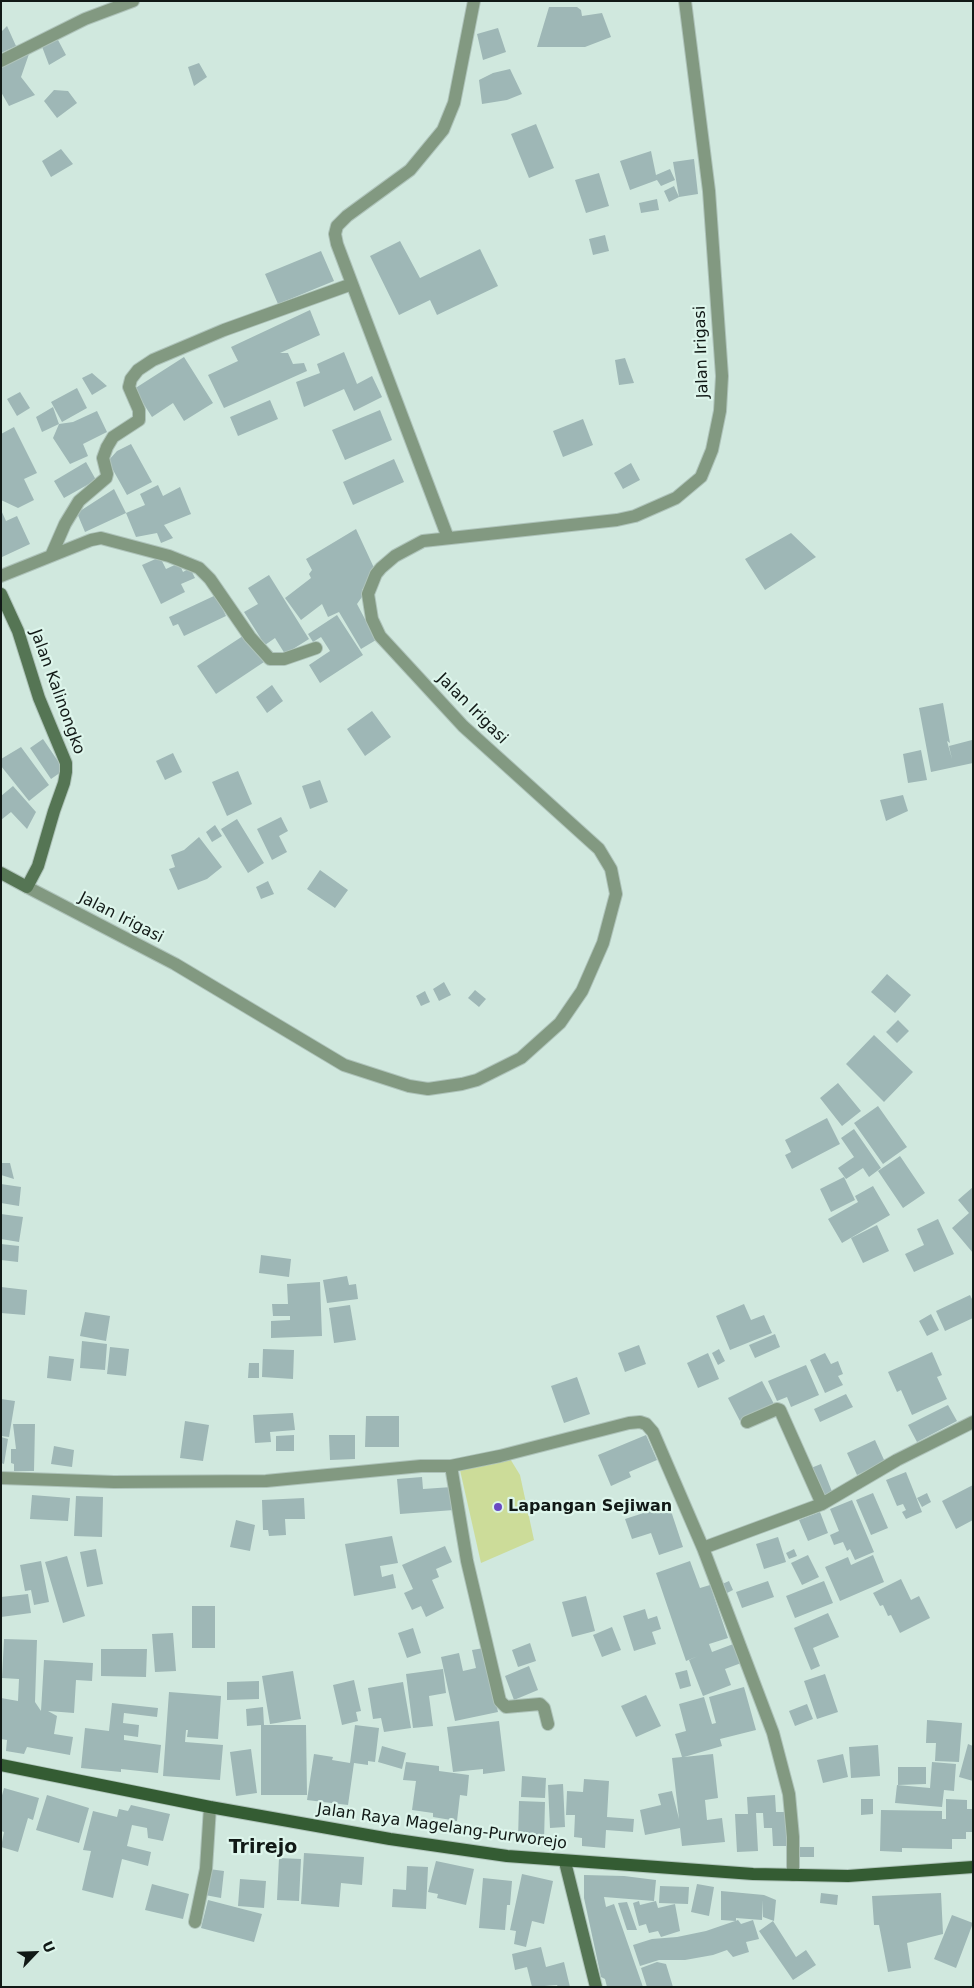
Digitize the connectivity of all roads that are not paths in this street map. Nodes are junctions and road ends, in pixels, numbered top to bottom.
1 (133, 1) edge
2 (474, 1) edge
3 (685, 1) edge
4 (1, 61) edge
5 (352, 284) junction
6 (448, 538) junction
7 (50, 556) junction
8 (1, 576) edge
9 (1, 594) edge
10 (316, 648) dead end
11 (1, 873) edge
12 (27, 888) junction
13 (747, 1422) dead end
14 (973, 1422) edge
15 (452, 1466) junction
16 (1, 1478) edge
17 (822, 1504) junction
18 (703, 1548) junction
19 (548, 1724) dead end
20 (1, 1765) edge
21 (210, 1807) junction
22 (566, 1862) junction
23 (973, 1867) edge
24 (792, 1875) junction
25 (195, 1922) dead end
26 (596, 1987) edge

1 - 4 street
2 - 5 street
3 - 6 street, Jalan Irigasi
5 - 6 street
5 - 7 street
6 - 12 street, Jalan Irigasi
7 - 8 street
7 - 10 street
9 - 12 street, Jalan Kalinongko
11 - 12 street, Jalan Irigasi
13 - 17 street
14 - 17 street
15 - 16 street
15 - 18 street
15 - 19 street
17 - 18 street
18 - 24 street
20 - 21 main road, Jalan Raya Magelang-Purworejo
21 - 22 main road, Jalan Raya Magelang-Purworejo
21 - 25 street
22 - 24 main road, Jalan Raya Magelang-Purworejo
22 - 26 street
23 - 24 main road, Jalan Raya Magelang-Purworejo

